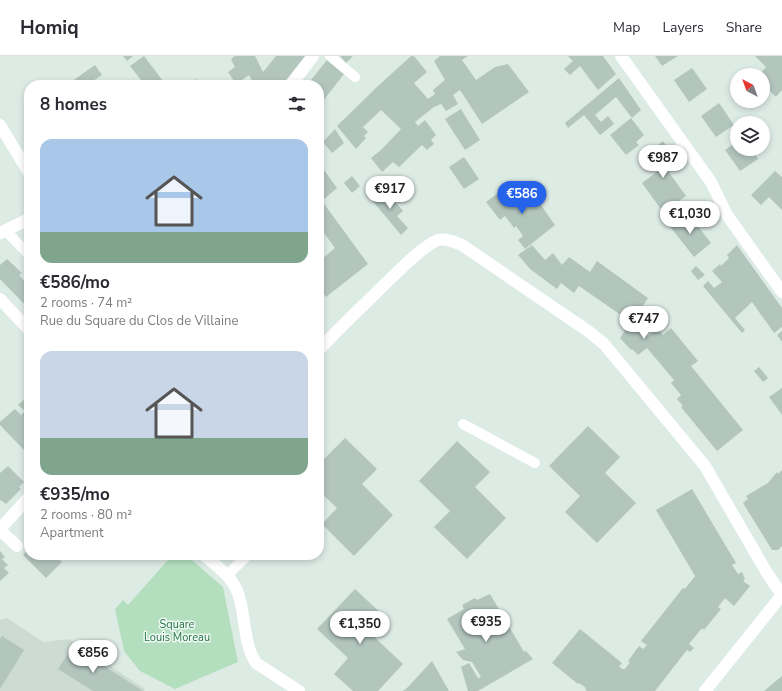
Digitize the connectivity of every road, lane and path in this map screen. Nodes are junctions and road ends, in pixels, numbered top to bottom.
1 (313, 56) edge
2 (330, 56) edge
3 (620, 56) edge
4 (355, 77) dead end
5 (294, 80) edge
6 (0, 126) edge
7 (24, 165) edge
8 (24, 222) edge
9 (3, 232) edge
10 (24, 251) edge
11 (782, 292) edge
12 (0, 299) edge
13 (24, 325) edge
14 (324, 344) edge
15 (463, 424) dead end
16 (535, 463) dead end
17 (24, 503) edge
18 (0, 530) edge
19 (17, 546) dead end
20 (210, 560) edge
21 (243, 560) edge
22 (227, 575) junction
23 (782, 595) edge
24 (299, 691) edge
25 (706, 691) edge

1 - 5 street
2 - 4 lane
3 - 11 street
6 - 7 street
8 - 9 street
9 - 10 lane
12 - 13 street
14 - 23 street
15 - 16 lane
17 - 18 street
18 - 19 street
20 - 22 street
21 - 22 lane
22 - 24 street
23 - 25 street

